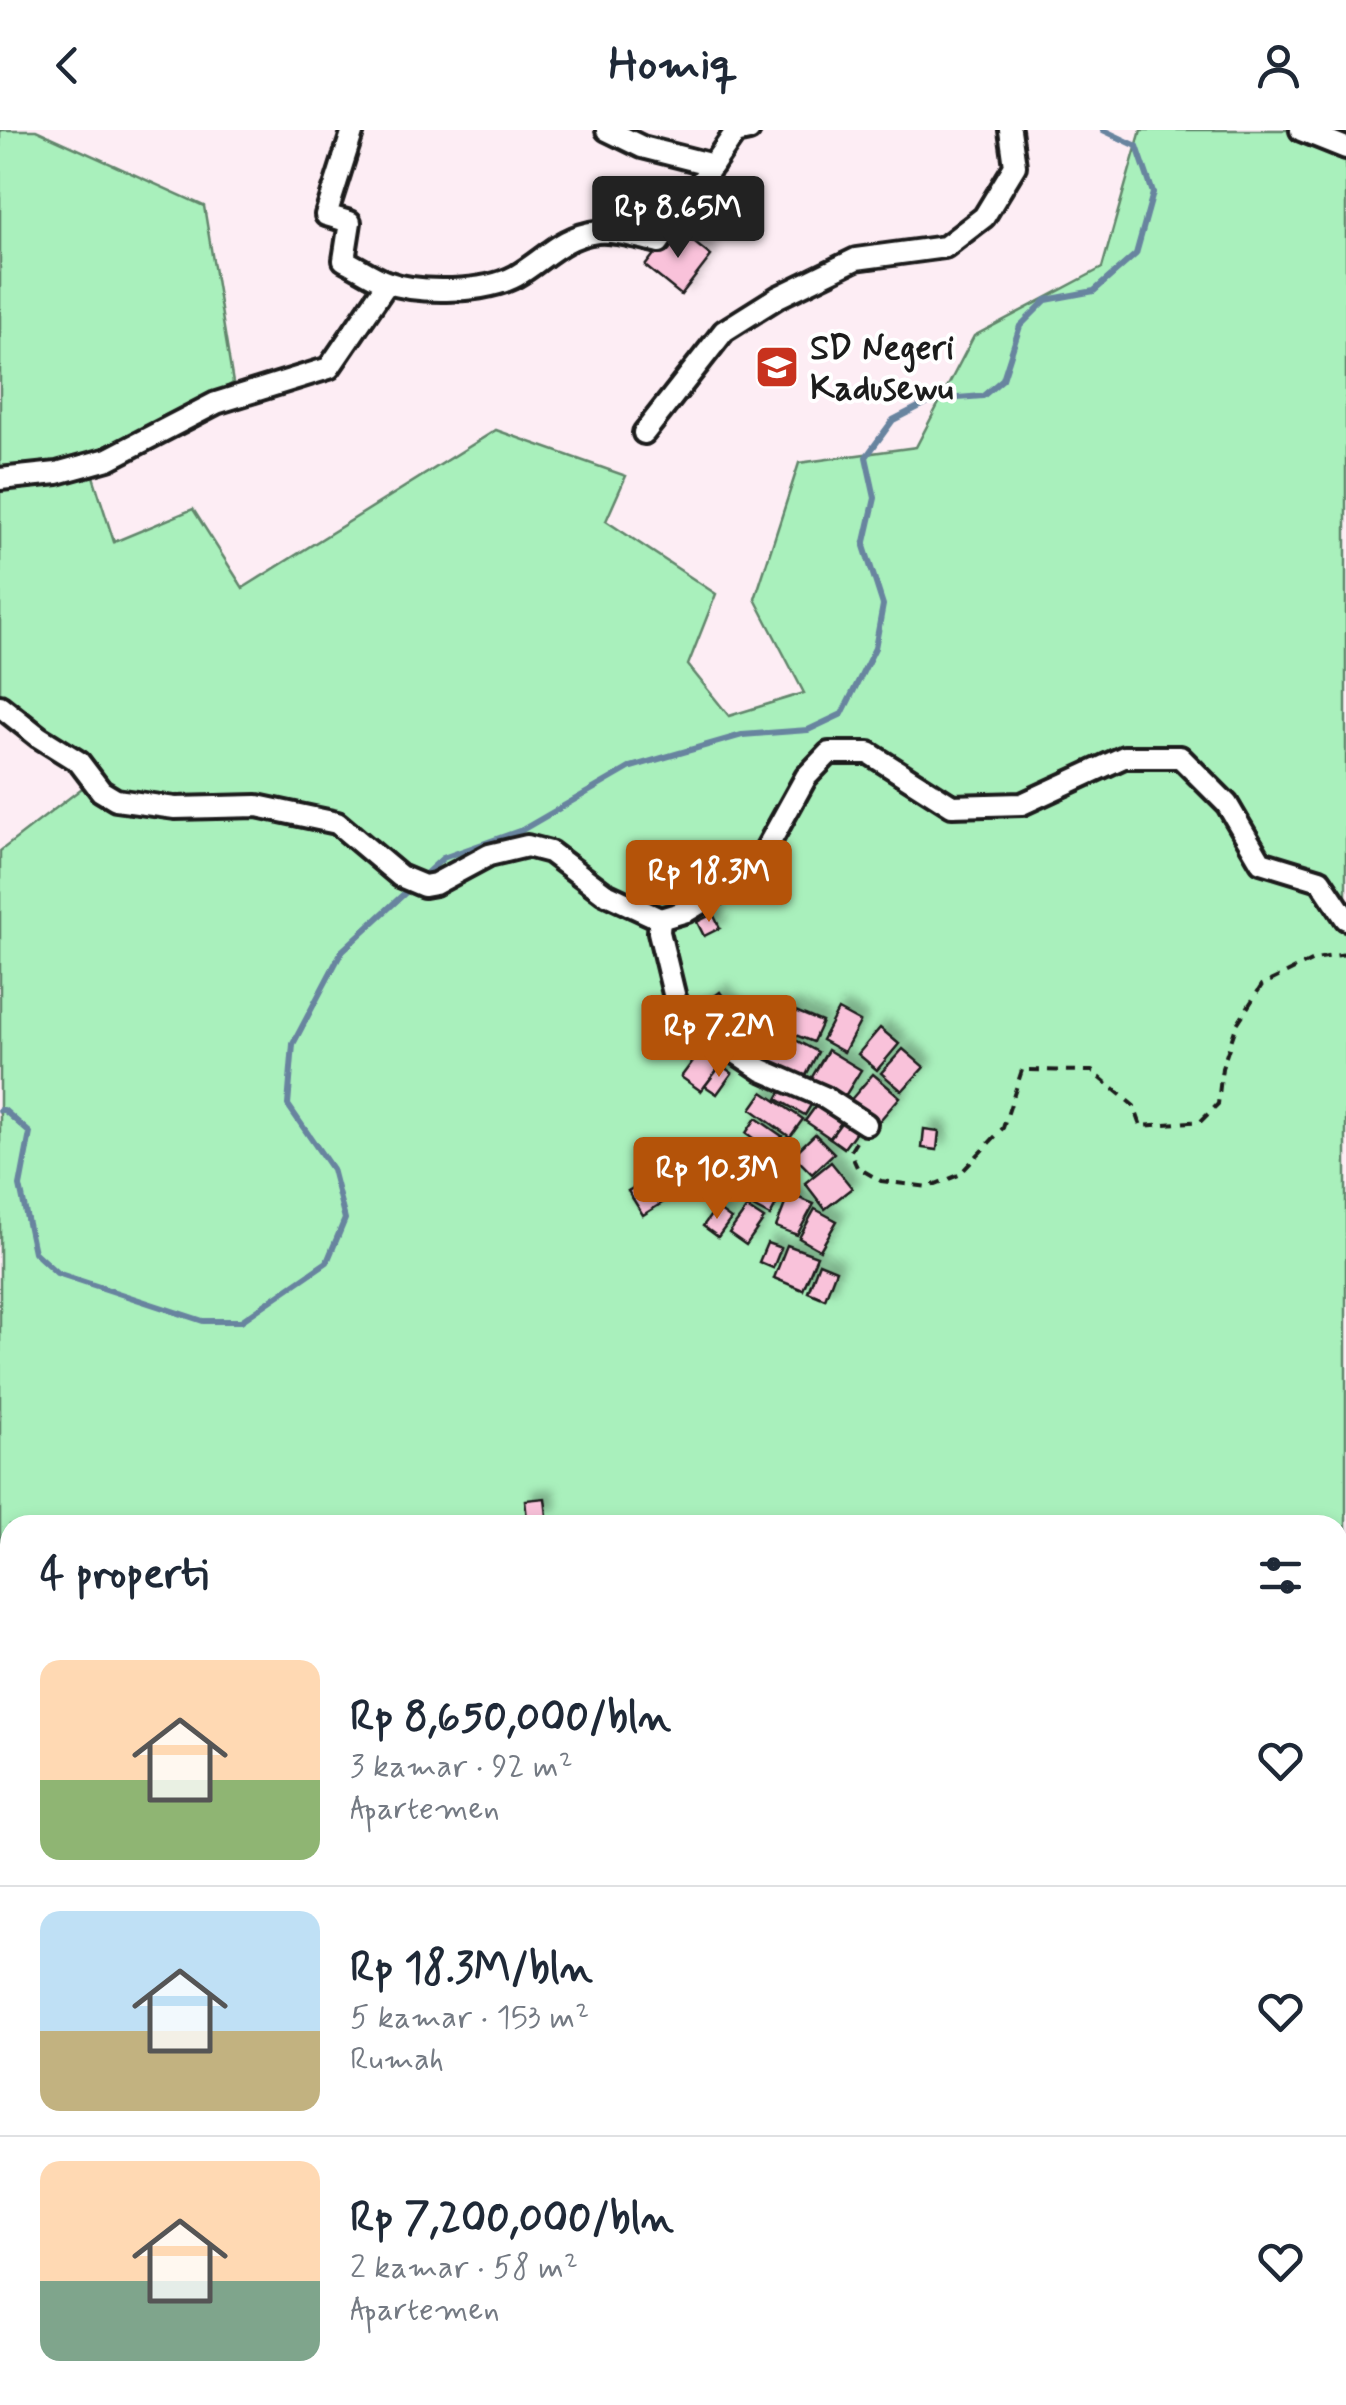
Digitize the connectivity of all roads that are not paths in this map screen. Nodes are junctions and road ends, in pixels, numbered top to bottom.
1 (353, 130) edge
2 (607, 130) edge
3 (749, 130) edge
4 (1010, 130) edge
5 (1300, 130) edge
6 (1346, 148) edge
7 (714, 165) junction
8 (388, 283) junction
9 (644, 433) dead end
10 (0, 480) edge
11 (0, 706) edge
12 (660, 919) junction
13 (1346, 919) edge
14 (866, 1124) road end

1 - 8 street
2 - 7 street
3 - 7 street
4 - 9 street
5 - 6 street
7 - 8 street
8 - 10 street
11 - 12 street
12 - 13 street
12 - 14 street

